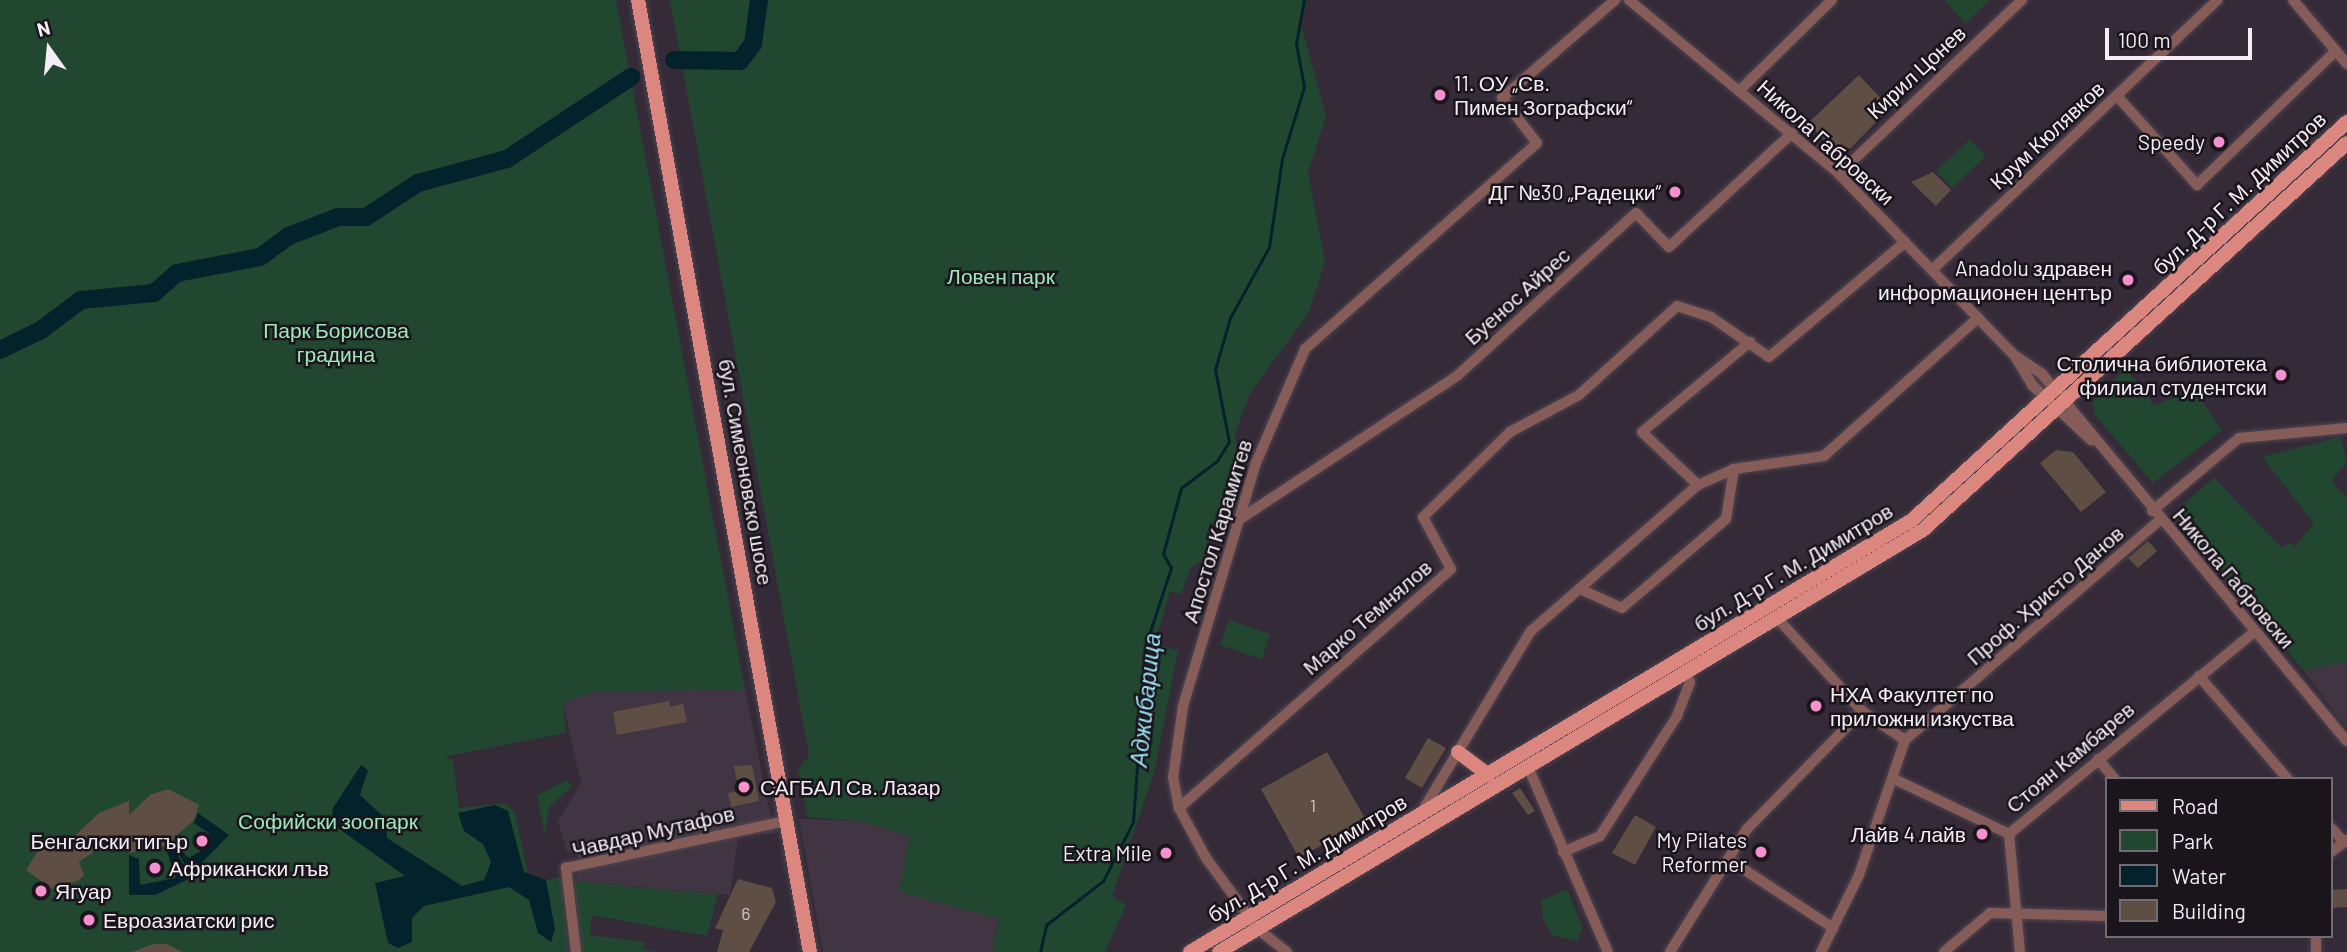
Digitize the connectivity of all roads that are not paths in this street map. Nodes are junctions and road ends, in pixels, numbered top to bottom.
1 (638, 0) edge
2 (1615, 0) edge
3 (1629, 0) edge
4 (1832, 0) edge
5 (2022, 0) edge
6 (2218, 0) edge
7 (2293, 0) edge
8 (2336, 51) junction
9 (2347, 64) edge
10 (1739, 91) junction
11 (2117, 96) junction
12 (2347, 122) edge
13 (1792, 133) junction
14 (2347, 143) edge
15 (1839, 174) junction
16 (1905, 242) junction
17 (1932, 270) junction
18 (1978, 318) junction
19 (1750, 342) junction
20 (2051, 396) junction
21 (2062, 407) junction
22 (2347, 428) edge
23 (1734, 469) junction
24 (1698, 485) junction
25 (2156, 516) junction
26 (1240, 519) junction
27 (1582, 590) junction
28 (1778, 619) junction
29 (2254, 632) junction
30 (1686, 674) junction
31 (2199, 676) junction
32 (1862, 711) junction
33 (1905, 740) junction
34 (2347, 741) edge
35 (1458, 752) junction
36 (2098, 759) junction
37 (1529, 769) junction
38 (1488, 775) junction
39 (2113, 777) edge
40 (2286, 777) edge
41 (1896, 780) junction
42 (1179, 808) junction
43 (1419, 816) junction
44 (786, 821) junction
45 (2010, 834) junction
46 (1563, 852) junction
47 (1728, 859) junction
48 (2015, 912) junction
49 (2106, 916) edge
50 (1253, 923) junction
51 (1833, 928) junction
52 (576, 952) edge
53 (810, 952) edge
54 (1190, 952) edge
55 (1219, 952) edge
56 (1287, 952) edge
57 (1608, 952) edge
58 (1670, 952) edge
59 (1821, 952) edge
60 (1944, 952) edge
61 (2020, 952) edge

1 - 44 main road, бул. Симеоновско шосе
2 - 26 street, Апостол Карамитев
3 - 10 street, Никола Габровски
4 - 10 street
5 - 15 street, Кирил Цонев
6 - 11 street, Крум Кюлявков
7 - 8 street
8 - 9 street
8 - 11 street
10 - 13 street, Никола Габровски
11 - 17 street, Крум Кюлявков
12 - 20 main road, бул. Д-р Г. М. Димитров
13 - 15 street, Никола Габровски
13 - 26 street, Буенос Айрес
14 - 21 main road, бул. Д-р Г. М. Димитров
15 - 16 street, Никола Габровски
16 - 17 street, Никола Габровски
16 - 19 street, Марко Темнялов
17 - 18 street, Никола Габровски
18 - 20 street, Никола Габровски
18 - 23 street
19 - 24 street
19 - 42 street, Марко Темнялов
20 - 21 street, Никола Габровски
20 - 38 main road, бул. Д-р Г. М. Димитров
21 - 25 street, Никола Габровски
21 - 28 main road, бул. Д-р Г. М. Димитров
22 - 25 street, Проф. Христо Данов
23 - 24 street
23 - 27 street
24 - 27 street
25 - 29 street, Никола Габровски
25 - 33 street, Проф. Христо Данов
26 - 42 street, Апостол Карамитев
27 - 35 street
28 - 30 main road, бул. Д-р Г. М. Димитров
28 - 32 street
29 - 31 street, Стоян Камбарев
29 - 34 street, Никола Габровски
30 - 37 main road, бул. Д-р Г. М. Димитров
30 - 46 street
31 - 36 street, Стоян Камбарев
31 - 40 street
32 - 33 street
32 - 47 street
33 - 41 street
35 - 38 main road
35 - 43 street
36 - 39 street
36 - 45 street, Стоян Камбарев
37 - 46 street
37 - 50 main road, бул. Д-р Г. М. Димитров
38 - 43 main road, бул. Д-р Г. М. Димитров
41 - 45 street, Стоян Камбарев
41 - 51 street
42 - 50 street, Апостол Карамитев
43 - 50 main road, бул. Д-р Г. М. Димитров
44 - 52 street, Чавдар Мутафов
44 - 53 main road, бул. Симеоновско шосе
45 - 48 street
46 - 57 street
47 - 51 street
47 - 58 street
48 - 49 street
48 - 60 street
48 - 61 street
50 - 54 main road, бул. Д-р Г. М. Димитров
50 - 55 main road, бул. Д-р Г. М. Димитров
50 - 56 street, Апостол Карамитев
51 - 59 street

